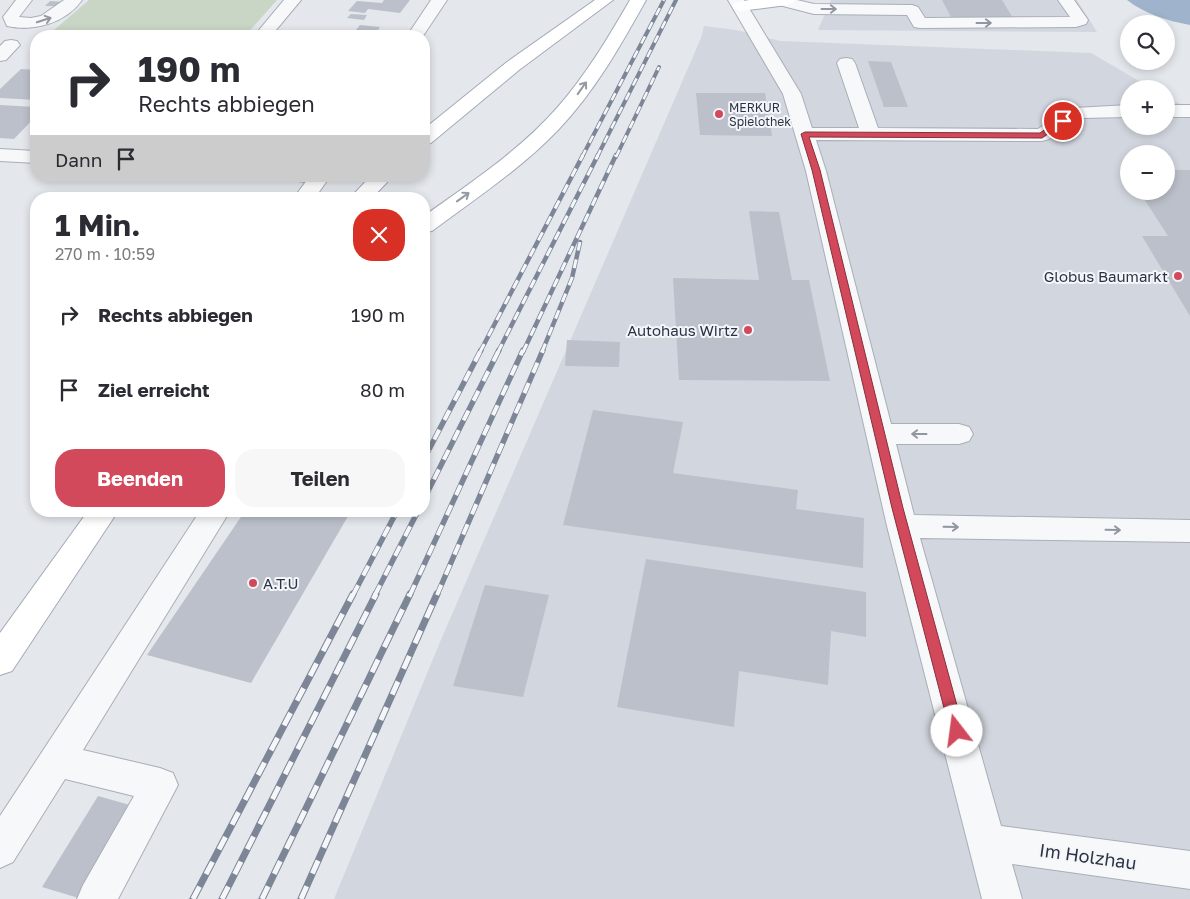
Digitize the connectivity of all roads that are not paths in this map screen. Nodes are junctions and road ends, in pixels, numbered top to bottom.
1 (24, 0) edge
2 (74, 0) edge
3 (293, 0) edge
4 (439, 0) edge
5 (605, 0) edge
6 (638, 0) edge
7 (1066, 0) edge
8 (784, 1) edge
9 (738, 3) edge
10 (910, 5) edge
11 (267, 30) edge
12 (419, 30) edge
13 (846, 63) dead end
14 (1120, 111) edge
15 (1175, 111) edge
16 (1190, 111) edge
17 (430, 134) edge
18 (805, 134) junction
19 (871, 135) junction
20 (0, 155) edge
21 (30, 157) edge
22 (377, 182) edge
23 (366, 192) edge
24 (430, 222) edge
25 (879, 434) junction
26 (959, 434) dead end
27 (100, 517) edge
28 (212, 517) edge
29 (902, 526) junction
30 (1190, 531) edge
31 (0, 661) edge
32 (57, 761) junction
33 (986, 842) junction
34 (0, 849) edge
35 (1190, 870) edge
36 (97, 899) edge
37 (1002, 899) edge

1 -> 2 street
3 - 11 street
4 - 12 street
5 - 17 main road
24 -> 6 main road
10 -> 7 street
8 - 9 main road
8 -> 10 street
9 - 18 street
13 - 19 street
14 - 19 street
15 - 16 street
18 - 19 street
18 - 25 street
20 - 21 street
22 - 23 main road
26 -> 25 street
25 - 29 street
27 - 31 main road
28 - 32 street
29 -> 30 street
29 - 33 street
32 - 34 street
32 - 36 street
33 - 35 street, Im Holzhau
33 - 37 street

